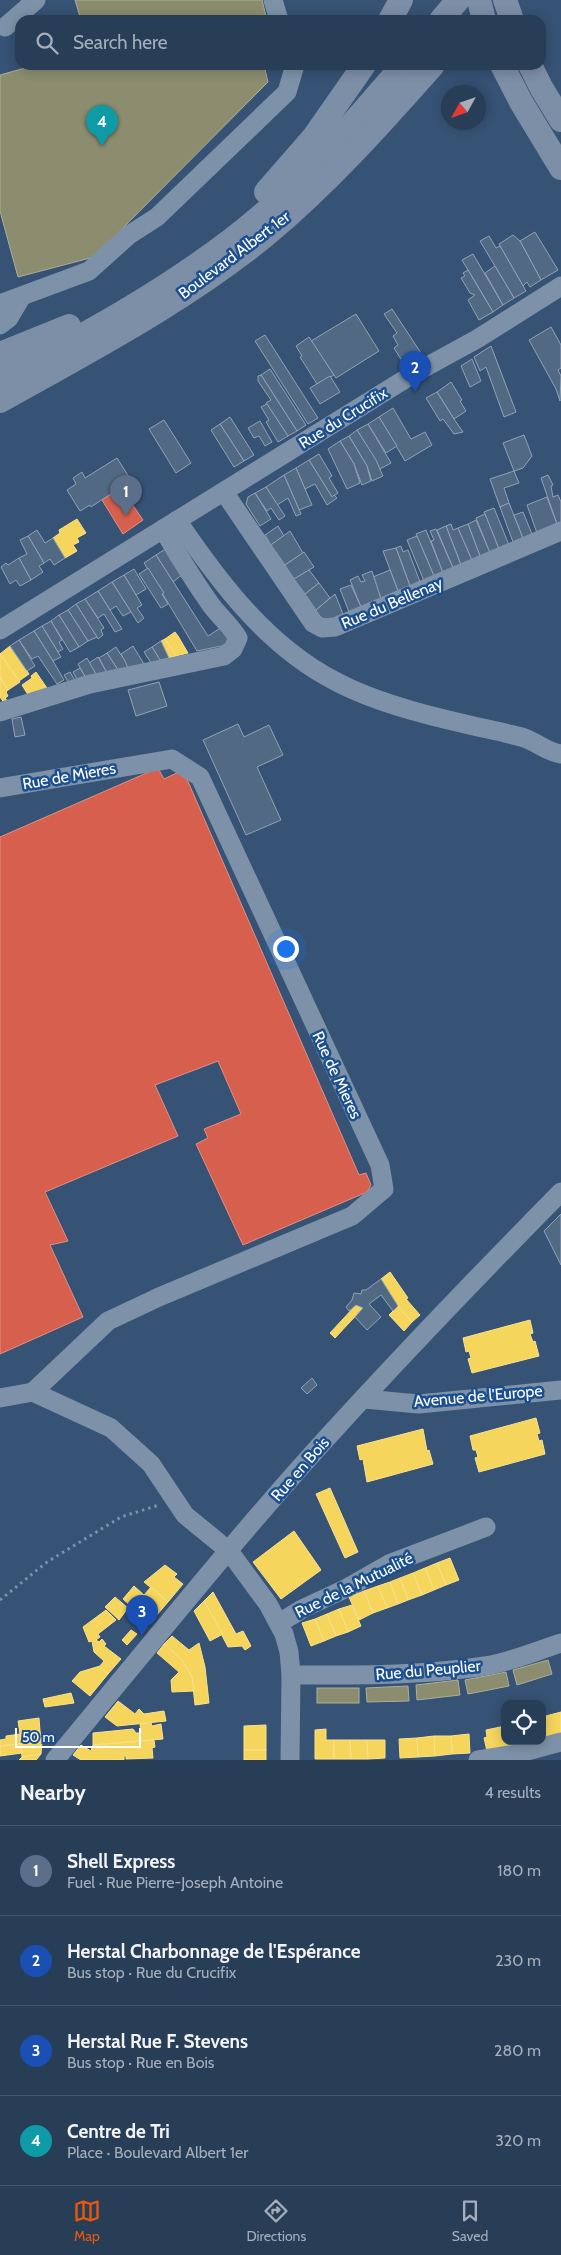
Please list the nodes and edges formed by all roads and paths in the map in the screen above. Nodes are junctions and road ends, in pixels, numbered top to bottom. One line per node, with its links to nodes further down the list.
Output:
1 (36, 0): 8 (street)
2 (273, 0): 9 (street)
3 (401, 0): 10 (main road)
4 (458, 0): 11 (main road)
5 (479, 0): 13 (main road, bridge)
6 (489, 0): 12 (main road)
7 (505, 0): 14 (main road)
8 (22, 15)
9 (278, 15)
10 (393, 15)
11 (445, 15)
12 (476, 15)
13 (483, 15)
14 (510, 15)
15 (294, 70): 25 (street)
16 (361, 70): 23 (main road)
17 (398, 70): 23 (main road, Boulevard Albert 1er)
18 (428, 70): 31 (main road, Boulevard Albert 1er)
19 (504, 70): 22 (main road)
20 (533, 70): 21 (main road)
21 (553, 104)
22 (561, 168)
23 (210, 254): 26 (main road, Boulevard Albert 1er)
24 (561, 286): 34 (street, Rue du Crucifix)
25 (22, 296): 27 (street); 28 (street)
26 (143, 298): 29 (main road); 30 (main road, Boulevard Albert 1er)
27 (0, 304)
28 (0, 325)
29 (0, 354)
30 (0, 379)
31 (26, 386): 32 (main road, Boulevard Albert 1er); 33 (main road)
32 (0, 401)
33 (0, 407)
34 (224, 492): 35 (street, Rue du Crucifix); 36 (street, Rue du Bellenay)
35 (170, 525): 37 (street, Rue du Crucifix); 38 (street); 39 (street)
36 (561, 531)
37 (0, 630)
38 (0, 712)
39 (561, 754)
40 (0, 788): 43 (street, Rue de Mieres)
41 (561, 1192): 45 (street, Rue en Bois)
42 (561, 1390): 45 (street, Avenue de l'Europe)
43 (33, 1392): 44 (street); 46 (street)
44 (0, 1398)
45 (364, 1399): 48 (street, Rue en Bois)
46 (174, 1500): 48 (street); 49 (path)
47 (486, 1527): 50 (street, Rue de la Mutualité)
48 (229, 1551): 50 (street); 54 (street, Rue en Bois)
49 (0, 1600)
50 (280, 1624): 52 (street)
51 (561, 1643): 52 (street, Rue du Peuplier)
52 (291, 1675): 55 (street)
53 (561, 1742): 56 (street)
54 (55, 1760)
55 (290, 1760)
56 (478, 1760)

